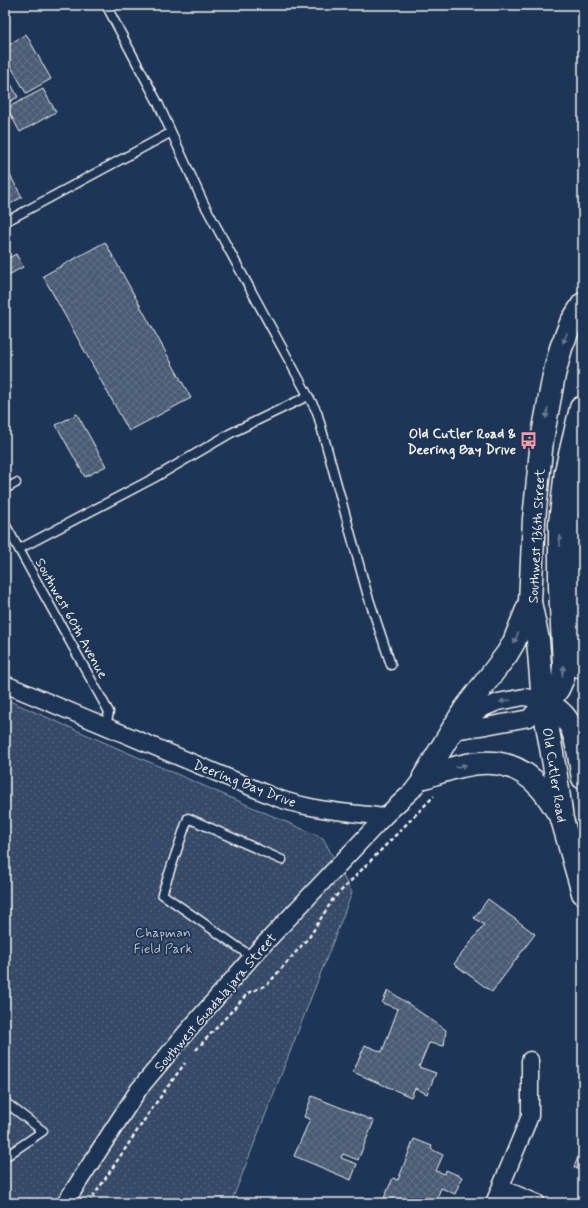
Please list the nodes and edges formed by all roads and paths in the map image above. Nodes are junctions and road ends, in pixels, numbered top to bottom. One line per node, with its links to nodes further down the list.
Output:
1 (106, 5): 2 (lane)
2 (170, 133): 3 (lane); 5 (lane)
3 (5, 222)
4 (583, 304): 11 (main road, Southwest 136th Street, one-way to 11)
5 (308, 396): 10 (lane); 12 (lane)
6 (582, 401): 13 (main road); 15 (main road, one-way to 6)
7 (16, 483): 8 (lane)
8 (5, 490)
9 (5, 524): 10 (lane, Southwest 60th Avenue)
10 (19, 549): 16 (lane, Southwest 60th Avenue)
11 (530, 602): 15 (main road, Southwest 136th Street); 18 (main road, one-way to 18)
12 (391, 665)
13 (583, 668)
14 (5, 684): 16 (street, Deering Bay Drive)
15 (543, 702): 17 (street); 17 (street, one-way to 17); 19 (main road); 22 (main road, Old Cutler Road)
16 (106, 726): 21 (street, Deering Bay Drive)
17 (459, 730): 18 (street)
18 (424, 777): 21 (street); 22 (main road, one-way to 22)
19 (583, 778)
20 (436, 794): 26 (path)
21 (384, 817): 25 (street, Southwest Guadalajara Street)
22 (562, 818): 24 (main road, Old Cutler Road)
23 (282, 860): 25 (lane)
24 (583, 893)
25 (252, 957): 32 (street, Southwest Guadalajara Street)
26 (194, 1052)
27 (189, 1058): 33 (path)
28 (530, 1060): 31 (street)
29 (5, 1102): 30 (lane)
30 (5, 1157)
31 (500, 1188): 34 (street); 35 (street)
32 (65, 1203)
33 (89, 1203)
34 (494, 1203)
35 (537, 1203)

